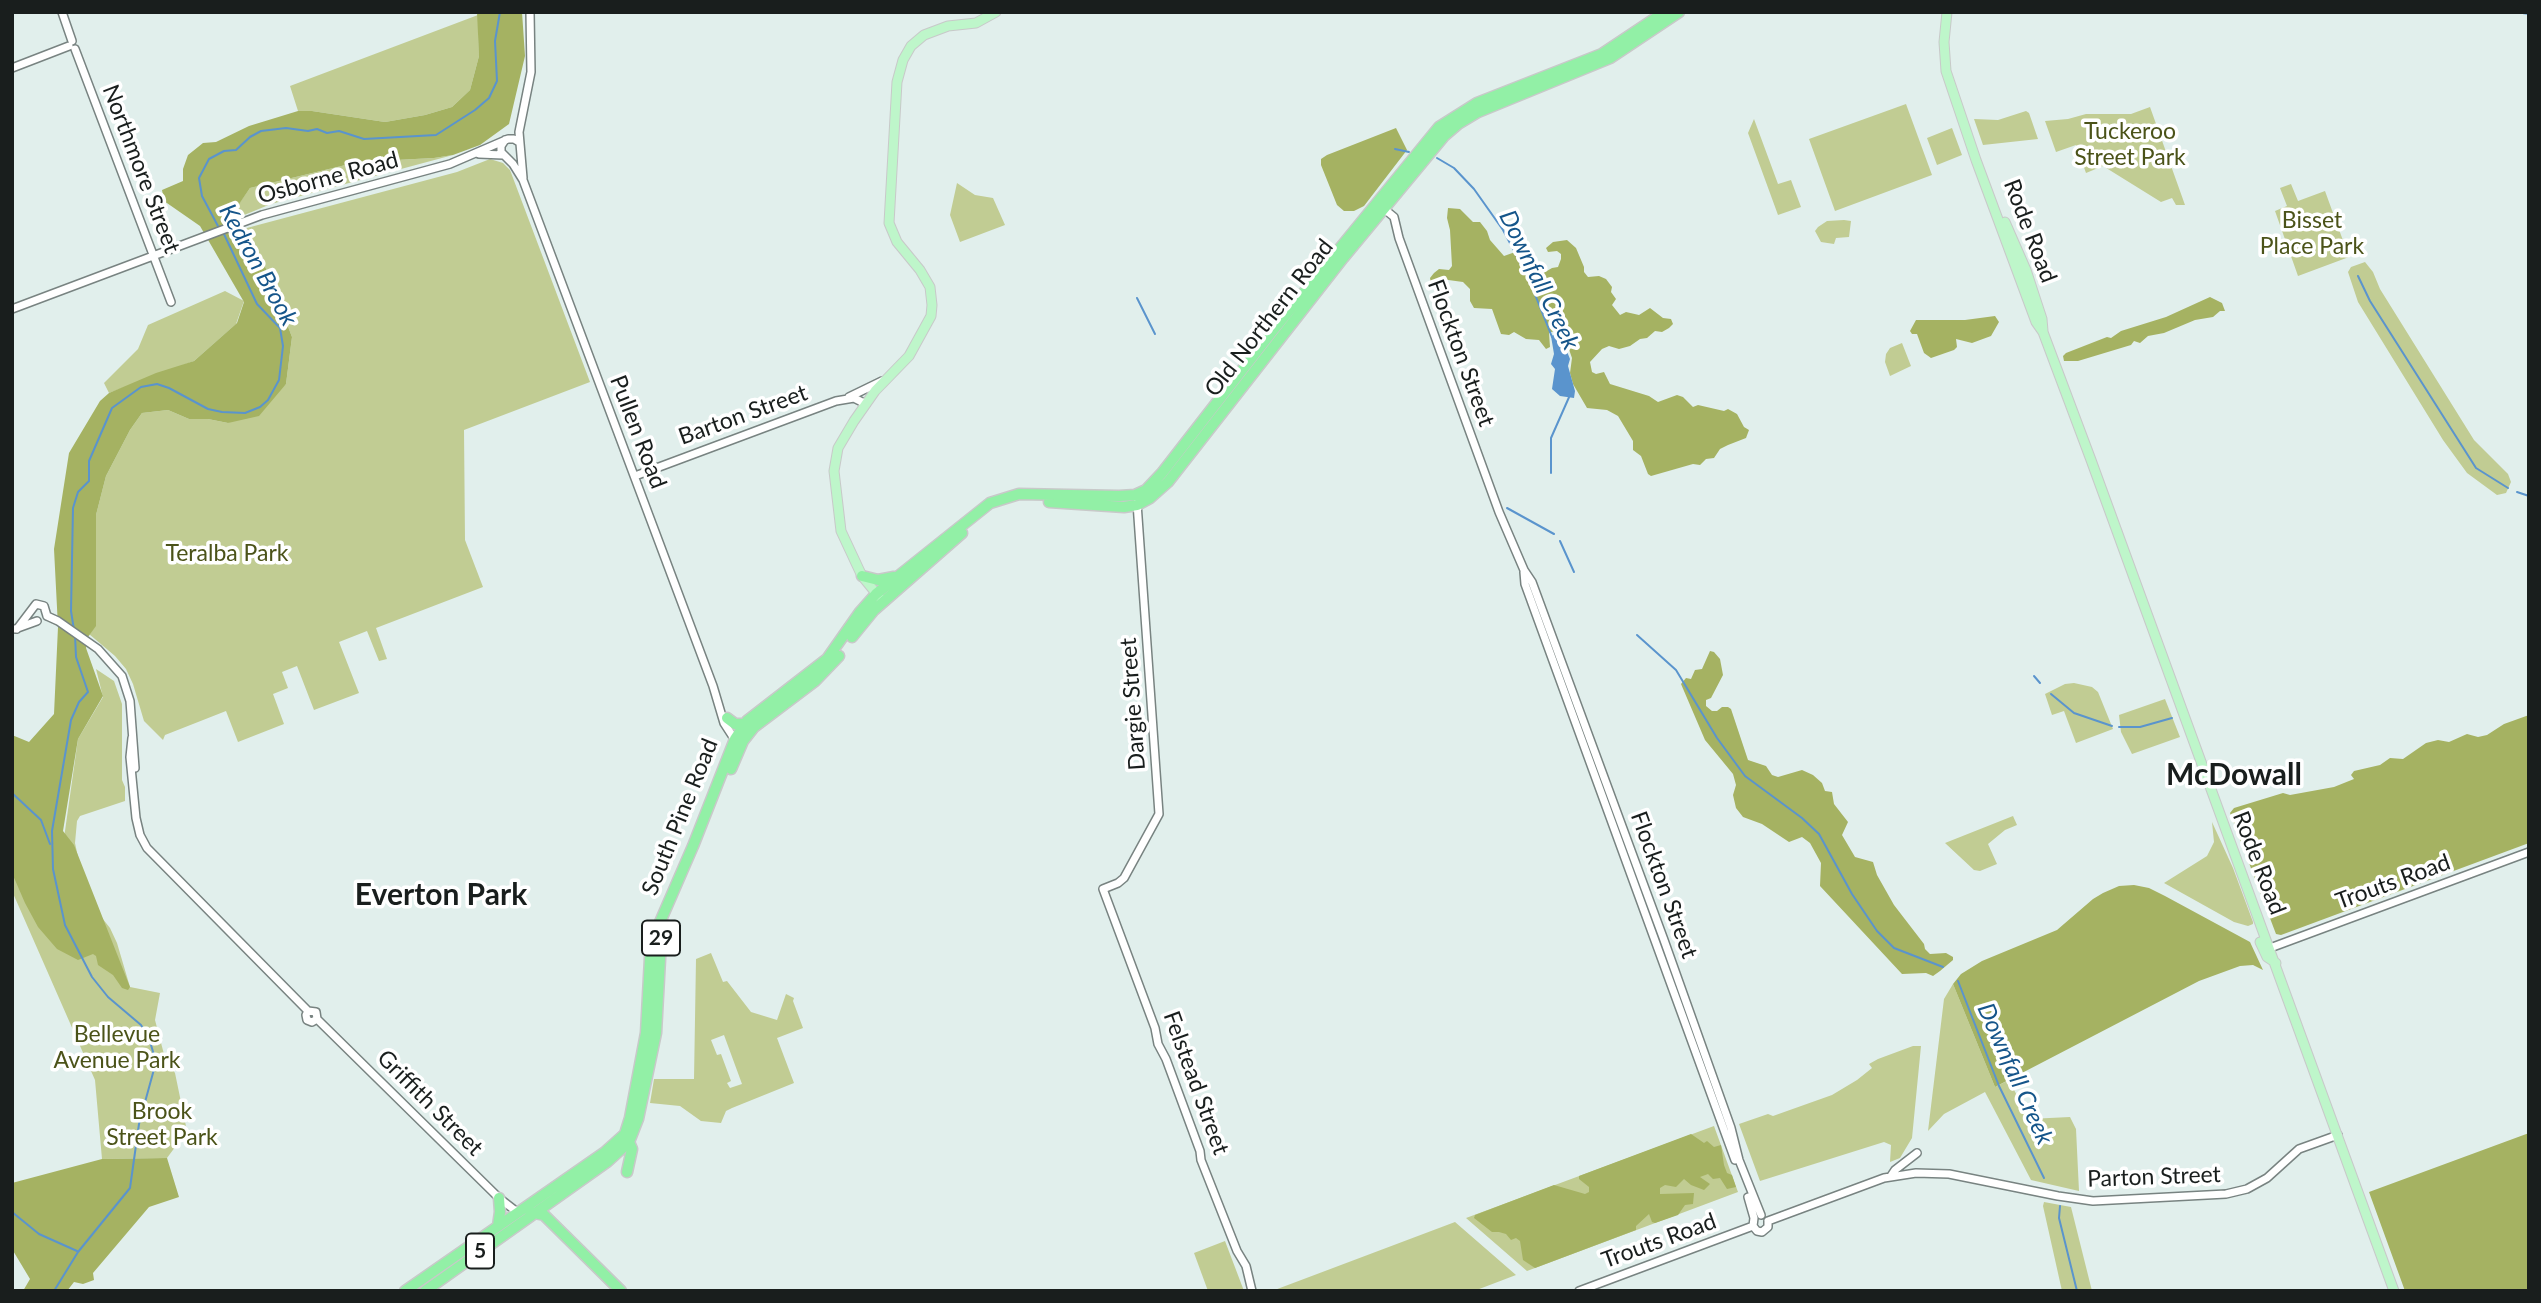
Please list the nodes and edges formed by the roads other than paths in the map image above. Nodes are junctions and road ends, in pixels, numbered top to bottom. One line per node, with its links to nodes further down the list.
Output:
1 (62, 12): 7 (street, Northmore Street)
2 (530, 12): 9 (street)
3 (996, 12): 22 (main road)
4 (1665, 12): 16 (highway, Old Northern Road)
5 (1679, 12): 16 (highway, Old Northern Road)
6 (1947, 12): 41 (main road, Rode Road)
7 (72, 45): 8 (street); 17 (street, Northmore Street)
8 (12, 68)
9 (521, 117): 10 (street); 11 (street)
10 (506, 140): 11 (street); 13 (street, Osborne Road); 14 (street)
11 (519, 142): 12 (street)
12 (520, 152): 14 (street); 15 (street, Pullen Road)
13 (477, 154): 14 (street, Osborne Road); 17 (street, Osborne Road)
14 (506, 157): 15 (street, Pullen Road)
15 (523, 180): 25 (street, Pullen Road)
16 (1377, 212): 26 (highway, Old Northern Road); 52 (street, Flockton Street)
17 (154, 256): 18 (street, Osborne Road); 19 (street, Northmore Street)
18 (33, 302): 20 (street, Osborne Road); 21 (street, Osborne Road)
19 (171, 302)
20 (12, 309)
21 (12, 315)
22 (888, 378): 23 (street, Barton Street); 24 (main road)
23 (845, 399): 24 (street); 25 (street, Barton Street)
24 (866, 404): 28 (main road)
25 (635, 476): 34 (street, Pullen Road)
26 (1136, 500): 27 (highway); 29 (highway); 39 (street, Dargie Street)
27 (901, 575): 28 (highway); 29 (highway)
28 (863, 576): 29 (main road)
29 (879, 598): 36 (highway, South Pine Road / 29); 37 (highway, South Pine Road / 29)
30 (30, 615): 31 (street); 32 (street); 33 (street)
31 (47, 616): 32 (street); 49 (street, Griffith Street)
32 (37, 621): 33 (street)
33 (15, 630)
34 (717, 697): 35 (street, Pullen Road); 37 (street, Pullen Road)
35 (727, 718): 36 (highway); 37 (street, Pullen Road)
36 (744, 724): 37 (highway, South Pine Road / 29)
37 (739, 740): 44 (highway, South Pine Road / 29); 50 (highway, South Pine Road / 29)
38 (2529, 852): 41 (street, Trouts Road)
39 (1103, 888): 59 (street, Felstead Street)
40 (2260, 942): 42 (main road)
41 (2270, 948): 42 (main road, Rode Road)
42 (2276, 963): 43 (main road, Rode Road)
43 (2338, 1135): 47 (street, Parton Street); 61 (main road, Rode Road)
44 (629, 1142): 46 (highway, South Pine Road); 51 (highway)
45 (1917, 1153): 48 (street)
46 (627, 1172)
47 (1916, 1172): 48 (street, Trouts Road)
48 (1891, 1176): 52 (street, Trouts Road)
49 (499, 1198): 50 (street, Griffith Street); 53 (highway)
50 (517, 1212): 51 (highway, 5); 53 (highway, South Pine Road / 5)
51 (535, 1212): 54 (highway); 56 (highway, 5)
52 (1759, 1220): 60 (street, Trouts Road)
53 (498, 1226): 55 (highway, South Pine Road / 5)
54 (604, 1275): 57 (highway); 58 (highway)
55 (405, 1291)
56 (425, 1291)
57 (611, 1291)
58 (621, 1291)
59 (1252, 1291)
60 (1579, 1291)
61 (2395, 1291)

